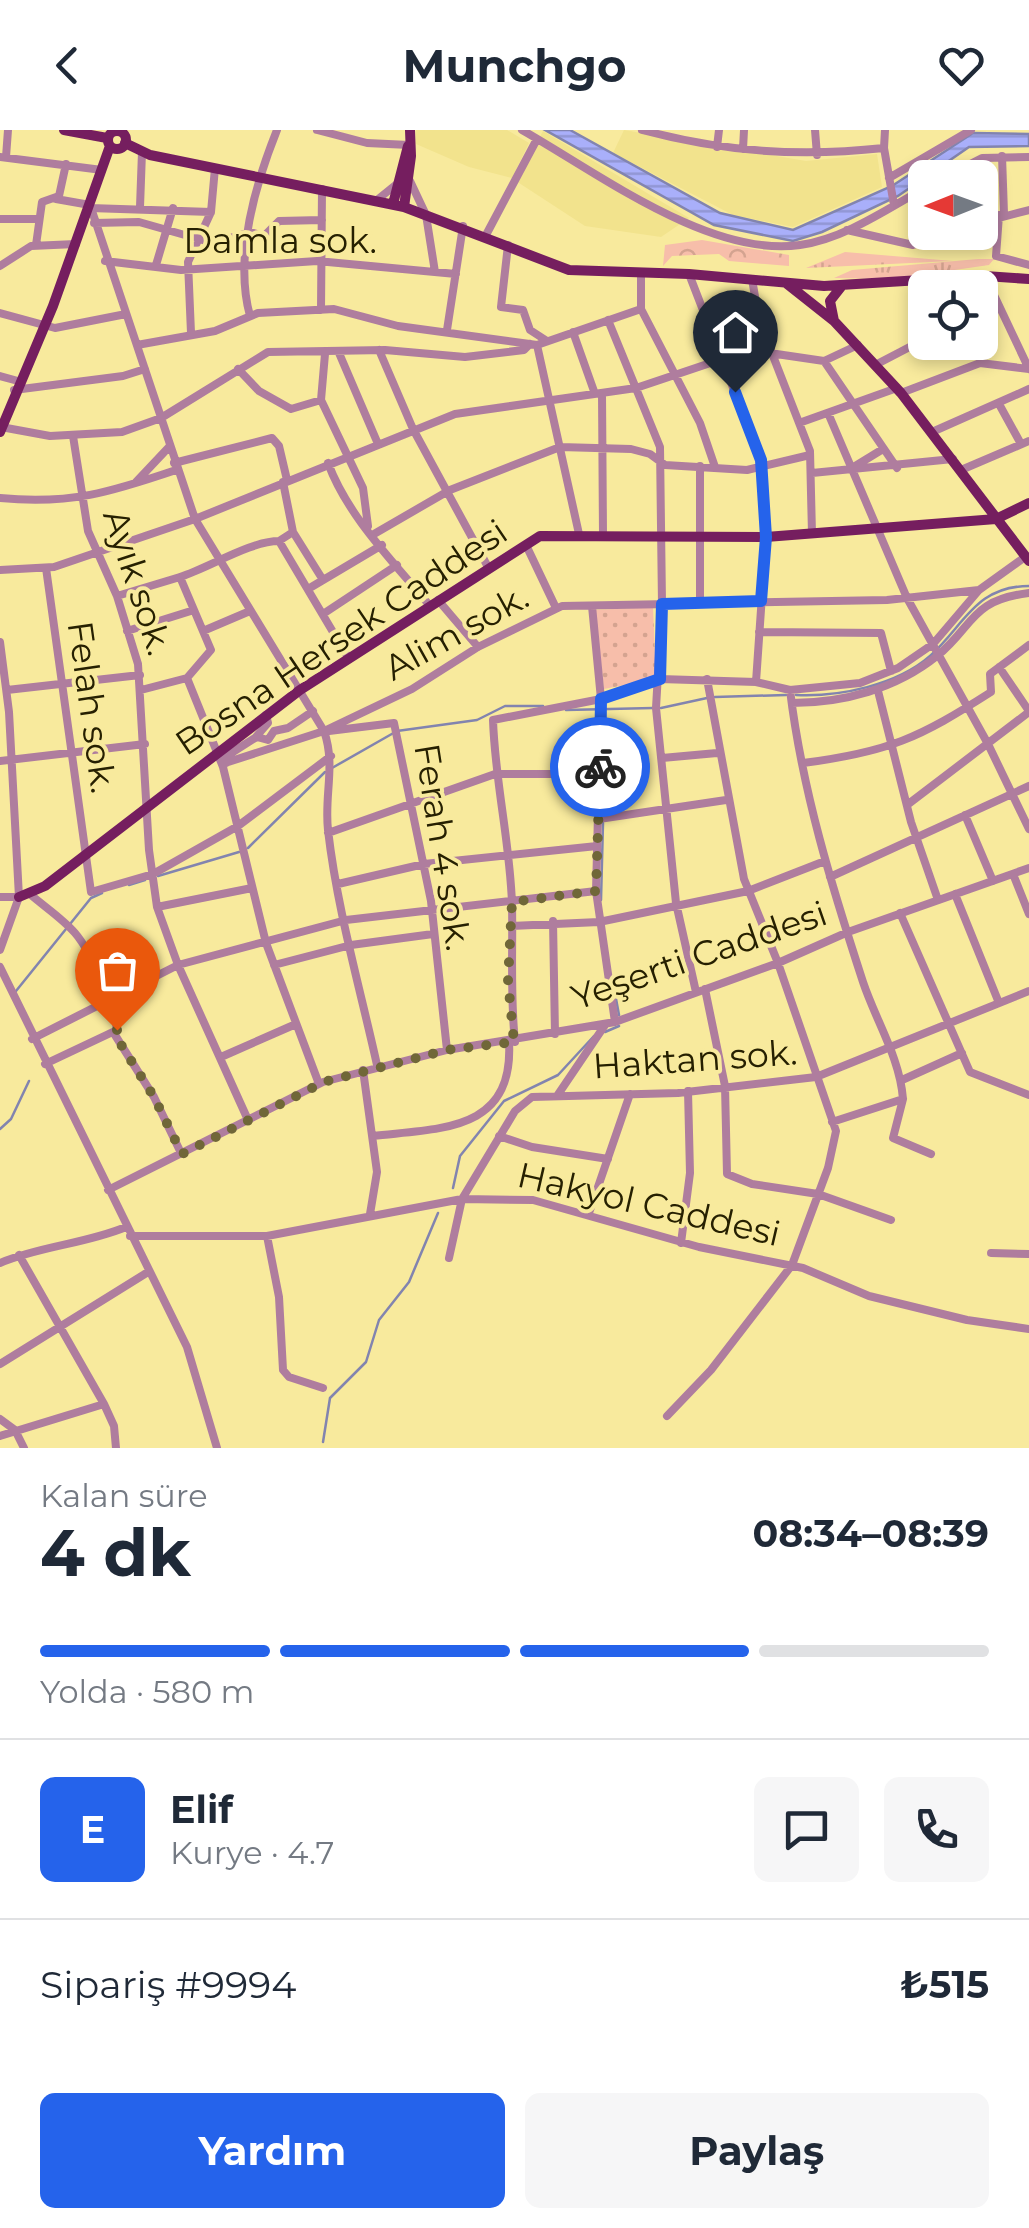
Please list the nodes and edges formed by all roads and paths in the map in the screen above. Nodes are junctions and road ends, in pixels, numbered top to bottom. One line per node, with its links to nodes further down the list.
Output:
1 (8, 130): 24 (street)
2 (64, 130): 14 (main road)
3 (119, 130): 16 (main road); 17 (main road)
4 (277, 130): 31 (street)
5 (317, 130): 18 (street)
6 (410, 130): 18 (main road)
7 (522, 130): 15 (street)
8 (642, 130): 19 (street)
9 (719, 130): 19 (street)
10 (744, 130): 21 (street)
11 (815, 130): 23 (street)
12 (885, 130): 20 (street)
13 (971, 130): 33 (street)
14 (87, 133): 16 (main road)
15 (537, 138): 55 (street); 57 (street)
16 (109, 142): 17 (main road); 30 (main road)
17 (125, 143): 22 (main road)
18 (408, 145): 32 (main road); 34 (main road)
19 (717, 146): 21 (street)
20 (884, 148): 23 (street); 33 (street)
21 (743, 149): 23 (street)
22 (142, 152): 29 (main road); 42 (street)
23 (817, 155)
24 (3, 156): 28 (street)
25 (1002, 156): 26 (street); 27 (street); 47 (street)
26 (1029, 157)
27 (977, 160)
28 (66, 164): 30 (street); 37 (street)
29 (215, 166): 31 (main road); 45 (street)
30 (102, 170): 41 (main road)
31 (260, 174): 35 (main road); 56 (street)
32 (409, 175): 40 (main road); 46 (street)
33 (890, 182): 39 (street)
34 (398, 183): 38 (street); 40 (main road)
35 (322, 189): 38 (main road); 51 (street)
36 (908, 196): 39 (street)
37 (56, 199): 41 (street); 50 (street)
38 (377, 200): 40 (main road)
39 (894, 202): 55 (street)
40 (398, 205): 46 (main road)
41 (90, 206): 42 (street); 52 (street); 60 (main road)
42 (140, 207): 43 (street)
43 (173, 208): 45 (street); 54 (street)
44 (1029, 210): 47 (street)
45 (212, 212): 58 (street)
46 (426, 214): 53 (main road); 70 (street)
47 (1002, 215): 48 (street); 68 (street)
48 (998, 216)
49 (0, 218): 50 (street)
50 (38, 219): 59 (street)
51 (322, 220): 56 (street); 64 (street)
52 (94, 222): 54 (street); 63 (street)
53 (463, 226): 57 (main road); 72 (street)
54 (168, 229): 58 (street); 65 (street)
55 (847, 230): 61 (street)
56 (250, 232): 58 (street); 67 (street)
57 (486, 236): 62 (main road)
58 (199, 237): 69 (street)
59 (36, 244): 60 (street); 66 (street)
60 (76, 244): 88 (main road)
61 (908, 244)
62 (508, 246): 71 (main road); 92 (street)
63 (106, 261): 65 (street, Damla sok.); 84 (street)
64 (320, 261): 67 (street, Damla sok.); 70 (street, Damla sok.); 82 (street)
65 (156, 265): 69 (street, Damla sok.)
66 (0, 266)
67 (246, 266): 69 (street, Damla sok.); 85 (street)
68 (1029, 266)
69 (187, 269): 91 (street)
70 (435, 272): 72 (street, Damla sok.)
71 (641, 272): 73 (main road); 81 (street)
72 (456, 274): 89 (street)
73 (689, 274): 75 (main road); 101 (street)
74 (998, 277): 76 (main road)
75 (752, 279): 77 (main road); 98 (street)
76 (1029, 279)
77 (786, 282): 79 (main road); 87 (main road)
78 (908, 282): 79 (main road)
79 (840, 287): 87 (main road)
80 (998, 308): 106 (street)
81 (641, 309): 86 (street); 107 (street)
82 (321, 310): 85 (street); 89 (street)
83 (0, 312): 88 (street)
84 (126, 314): 88 (street); 94 (street)
85 (250, 316): 91 (street)
86 (608, 320): 90 (street); 110 (street)
87 (834, 321): 95 (main road)
88 (44, 326): 109 (main road)
89 (447, 330): 93 (street)
90 (573, 332): 92 (street); 113 (street)
91 (190, 333): 94 (street)
92 (548, 341): 93 (street)
93 (533, 344): 97 (street); 114 (street)
94 (137, 345): 104 (street)
95 (859, 345): 102 (street); 103 (main road)
96 (908, 348): 103 (street)
97 (379, 350): 100 (street); 122 (street)
98 (771, 352): 101 (street); 102 (street); 120 (street)
99 (325, 354): 100 (street); 105 (street); 115 (street)
100 (339, 354): 126 (street)
101 (722, 358): 107 (street); 139 (street)
102 (824, 361): 117 (street)
103 (877, 364): 112 (main road)
104 (146, 369): 109 (street); 119 (street)
105 (238, 369): 115 (street); 119 (street)
106 (1029, 369): 112 (street)
107 (674, 374): 110 (street); 138 (street)
108 (0, 376): 109 (street)
109 (16, 386): 121 (main road)
110 (636, 388): 113 (street); 134 (street)
111 (1029, 389): 116 (street)
112 (899, 390): 117 (street); 123 (main road)
113 (598, 393): 114 (street); 129 (street)
114 (552, 398): 122 (street); 128 (street)
115 (320, 400): 131 (street)
116 (999, 404): 123 (street); 125 (street)
117 (852, 405): 118 (street); 130 (street)
118 (828, 413): 120 (street); 141 (street)
119 (161, 418): 124 (street); 127 (street)
120 (799, 423): 132 (street)
121 (1, 429): 124 (street)
122 (413, 429): 126 (street); 146 (street)
123 (932, 432): 133 (main road)
124 (74, 436): 147 (street, Ayık sok.)
125 (1025, 442): 142 (street)
126 (378, 444): 131 (street)
127 (169, 447): 136 (street); 145 (street)
128 (560, 447): 129 (street); 146 (street); 155 (street)
129 (602, 448): 134 (street); 157 (street)
130 (884, 448): 140 (street); 141 (street)
131 (350, 454): 135 (street); 153 (street)
132 (810, 455): 139 (street); 143 (street)
133 (953, 459): 140 (street); 142 (main road)
134 (658, 460): 137 (street); 158 (street)
135 (328, 463): 144 (street); 153 (street)
136 (175, 466): 144 (street); 145 (street); 150 (street)
137 (700, 466): 138 (street); 159 (street)
138 (714, 467): 139 (street)
139 (762, 468): 160 (street)
140 (897, 468): 141 (street)
141 (853, 470): 143 (street); 152 (street)
142 (961, 470): 151 (main road)
143 (812, 473): 156 (street)
144 (285, 481): 150 (street); 154 (street)
145 (132, 486): 147 (street)
146 (447, 492): 153 (street); 168 (street)
147 (83, 496): 148 (street); 164 (street, Ayık sok.)
148 (0, 498)
149 (1029, 503): 151 (main road, Bosna Hersek Caddesi)
150 (195, 519): 164 (street); 166 (street)
151 (996, 520): 152 (main road, Bosna Hersek Caddesi); 165 (main road)
152 (880, 529): 156 (main road, Bosna Hersek Caddesi); 177 (street)
153 (371, 530): 163 (street)
154 (293, 532): 161 (street); 172 (street)
155 (579, 534): 157 (main road, Bosna Hersek Caddesi); 162 (main road, Bosna Hersek Caddesi)
156 (812, 534): 160 (main road, Bosna Hersek Caddesi)
157 (603, 535): 158 (main road, Bosna Hersek Caddesi)
158 (658, 537): 159 (main road, Bosna Hersek Caddesi); 181 (street)
159 (699, 537): 160 (main road, Bosna Hersek Caddesi); 180 (street)
160 (766, 537): 178 (street)
161 (280, 541): 166 (street); 173 (street)
162 (525, 543): 168 (main road, Bosna Hersek Caddesi); 183 (street)
163 (382, 545): 167 (street); 172 (street)
164 (95, 553): 169 (street); 176 (street, Ayık sok.)
165 (1027, 559): 174 (street)
166 (221, 564): 171 (street); 185 (street)
167 (397, 565): 179 (street); 186 (street)
168 (488, 567): 179 (main road, Bosna Hersek Caddesi)
169 (46, 568): 170 (street); 202 (street, Felah sok.)
170 (0, 570)
171 (180, 578): 176 (street); 184 (street)
172 (323, 580): 173 (street)
173 (308, 589): 186 (street)
174 (979, 590): 177 (street, Alim sok.); 191 (street)
175 (1029, 593): 194 (street)
176 (117, 596): 188 (street, Ayık sok.)
177 (907, 598): 178 (street, Alim sok.); 191 (street)
178 (761, 601): 180 (street, Alim sok.); 189 (street)
179 (434, 603): 193 (street); 195 (main road, Bosna Hersek Caddesi)
180 (700, 603): 181 (street, Alim sok.)
181 (662, 604): 182 (street, Alim sok.); 200 (street)
182 (592, 606): 183 (street, Alim sok.); 209 (street)
183 (556, 608): 193 (street, Alim sok.)
184 (194, 610): 187 (street); 188 (street)
185 (250, 611): 187 (street); 206 (street)
186 (323, 614): 195 (street)
187 (203, 630): 199 (street)
188 (127, 631): 198 (street, Ayık sok.)
189 (760, 632): 197 (street); 203 (street)
190 (0, 642): 204 (street)
191 (933, 644): 194 (street); 197 (street)
192 (1029, 645): 196 (street)
193 (478, 647): 215 (street, Alim sok.)
194 (939, 655): 208 (street); 211 (street)
195 (349, 659): 206 (main road, Bosna Hersek Caddesi)
196 (1000, 667): 211 (street); 213 (street)
197 (891, 670): 207 (street)
198 (140, 675): 202 (street); 205 (street, Ayık sok.)
199 (187, 678): 205 (street); 220 (street)
200 (660, 679): 201 (street); 209 (street); 224 (street)
201 (707, 679): 203 (street); 221 (street)
202 (61, 682): 204 (street); 222 (street, Felah sok.)
203 (756, 682): 207 (street)
204 (4, 688): 226 (street)
205 (142, 690): 217 (street, Ayık sok.)
206 (300, 690): 212 (street); 214 (main road, Bosna Hersek Caddesi)
207 (790, 690): 210 (street)
208 (878, 691): 210 (street); 219 (street)
209 (601, 699): 229 (street); 230 (street)
210 (792, 703): 228 (street)
211 (968, 706): 218 (street); 219 (street)
212 (313, 711): 215 (street); 216 (street)
213 (1029, 712): 218 (street)
214 (266, 715): 216 (street); 220 (main road, Bosna Hersek Caddesi)
215 (324, 731): 223 (street); 227 (street); 234 (street, Ferah 4 sok.)
216 (257, 736): 227 (street)
217 (145, 744): 222 (street); 235 (street, Ayık sok.)
218 (988, 744): 232 (street); 236 (street)
219 (892, 748): 228 (street); 236 (street)
220 (217, 751): 227 (street); 235 (main road, Bosna Hersek Caddesi)
221 (717, 753): 224 (street); 233 (street)
222 (71, 754): 226 (street); 246 (street, Felah sok.)
223 (331, 756): 240 (street); 242 (street)
224 (662, 758): 237 (street)
225 (0, 761): 226 (street)
226 (12, 762): 259 (street)
227 (224, 763): 240 (street)
228 (803, 763): 247 (street)
229 (495, 774): 230 (street); 234 (street); 245 (street)
230 (600, 774): 239 (street)
231 (1029, 786): 232 (street)
232 (1012, 794): 238 (street); 241 (street)
233 (726, 800): 237 (street); 257 (street)
234 (413, 803): 242 (street); 248 (street, Ferah 4 sok.)
235 (148, 805): 246 (main road, Bosna Hersek Caddesi); 250 (street, Ayık sok.)
236 (907, 805): 243 (street)
237 (668, 808): 239 (street); 263 (street)
238 (965, 816): 243 (street); 253 (street)
239 (598, 819): 244 (street)
240 (238, 826): 250 (street); 255 (street)
241 (1029, 829)
242 (328, 833): 254 (street)
243 (916, 838): 252 (street); 261 (street)
244 (598, 846): 245 (street); 256 (street)
245 (506, 853): 248 (street); 262 (street)
246 (85, 854): 250 (street, Felah sok.); 259 (main road, Bosna Hersek Caddesi)
247 (825, 862): 252 (street); 257 (street)
248 (424, 864): 254 (street); 265 (street, Ferah 4 sok.)
249 (1029, 868): 251 (street, Yeşerti Caddesi)
250 (152, 874): 264 (street, Ayık sok.)
251 (1013, 874): 253 (street, Yeşerti Caddesi); 267 (street)
252 (830, 877): 272 (street)
253 (993, 881): 258 (street, Yeşerti Caddesi)
254 (338, 884): 268 (street)
255 (252, 888): 264 (street); 274 (street)
256 (596, 891): 262 (street); 270 (street)
257 (748, 891): 263 (street); 277 (street)
258 (955, 894): 261 (street, Yeşerti Caddesi); 284 (street)
259 (25, 896): 260 (street); 276 (street); 283 (street)
260 (0, 897)
261 (938, 900): 266 (street, Yeşerti Caddesi)
262 (512, 902): 265 (street); 271 (street)
263 (676, 903): 270 (street); 281 (street)
264 (157, 907): 278 (street, Ayık sok.)
265 (431, 911): 268 (street); 273 (street, Ferah 4 sok.)
266 (900, 913): 272 (street, Yeşerti Caddesi); 286 (street)
267 (1029, 914)
268 (346, 920): 274 (street); 275 (street)
269 (553, 921): 270 (street); 271 (street); 289 (street)
270 (599, 922): 285 (street)
271 (511, 926): 291 (street)
272 (848, 932): 277 (street, Yeşerti Caddesi); 292 (street)
273 (432, 934): 275 (street); 293 (street, Ferah 4 sok.)
274 (266, 943): 278 (street); 279 (street)
275 (351, 946): 279 (street); 297 (street)
276 (0, 950)
277 (778, 963): 281 (street, Yeşerti Caddesi); 299 (street)
278 (178, 965): 283 (street); 295 (street, Ayık sok.)
279 (274, 965): 287 (street)
280 (0, 967): 290 (street)
281 (701, 990): 285 (street, Yeşerti Caddesi); 302 (street)
282 (1029, 990): 284 (street, Haktan sok.)
283 (109, 997): 288 (street); 290 (street)
284 (999, 1002): 286 (street, Haktan sok.)
285 (610, 1022): 289 (street, Yeşerti Caddesi); 306 (street)
286 (948, 1023): 292 (street, Haktan sok.); 294 (street)
287 (296, 1024): 295 (street); 301 (street)
288 (117, 1030): 296 (street); 312 (street)
289 (554, 1034): 291 (street, Yeşerti Caddesi)
290 (32, 1038): 296 (street)
291 (512, 1042): 293 (street, Yeşerti Caddesi); 310 (street)
292 (889, 1047): 299 (street, Haktan sok.); 300 (street)
293 (447, 1050): 297 (street, Yeşerti Caddesi)
294 (962, 1053): 300 (street); 305 (street)
295 (220, 1058): 308 (street, Ayık sok.)
296 (44, 1064): 315 (street)
297 (377, 1066): 298 (street, Yeşerti Caddesi)
298 (363, 1070): 301 (street, Yeşerti Caddesi); 310 (street)
299 (816, 1077): 302 (street, Haktan sok.); 309 (street)
300 (902, 1080): 307 (street)
301 (319, 1084): 308 (street, Yeşerti Caddesi)
302 (725, 1086): 303 (street, Haktan sok.); 316 (street)
303 (688, 1091): 304 (street, Haktan sok.); 323 (street)
304 (630, 1094): 306 (street, Haktan sok.); 314 (street)
305 (1029, 1095)
306 (557, 1096): 311 (street, Haktan sok.)
307 (903, 1099): 309 (street); 313 (street)
308 (248, 1120): 312 (street, Yeşerti Caddesi)
309 (832, 1122): 316 (street)
310 (373, 1136): 318 (street)
311 (499, 1136): 314 (street); 317 (street, Haktan sok.)
312 (182, 1154): 315 (street, Yeşerti Caddesi)
313 (931, 1154)
314 (608, 1159): 319 (street)
315 (108, 1190): 321 (street)
316 (818, 1194): 320 (street); 329 (street)
317 (462, 1199): 318 (street, Hakyol Caddesi); 319 (street, Hakyol Caddesi); 327 (street, Haktan sok.)
318 (370, 1214): 322 (street, Hakyol Caddesi)
319 (589, 1214): 323 (street, Hakyol Caddesi)
320 (891, 1220)
321 (128, 1232): 322 (street, Hakyol Caddesi); 326 (street, Hakyol Caddesi); 330 (street)
322 (267, 1236): 334 (street)
323 (681, 1242): 329 (street, Hakyol Caddesi)
324 (990, 1253): 325 (street)
325 (1029, 1254)
326 (19, 1255): 328 (street, Hakyol Caddesi); 332 (street)
327 (449, 1258)
328 (0, 1263)
329 (792, 1265): 331 (street, Hakyol Caddesi); 336 (street)
330 (148, 1272): 332 (street); 342 (street)
331 (1029, 1329)
332 (60, 1330): 333 (street); 335 (street)
333 (0, 1364)
334 (323, 1388)
335 (104, 1404): 338 (street); 341 (street)
336 (667, 1416)
337 (0, 1419): 338 (street)
338 (16, 1430): 339 (street); 340 (street)
339 (0, 1436)
340 (24, 1448)
341 (116, 1448)
342 (217, 1448)

